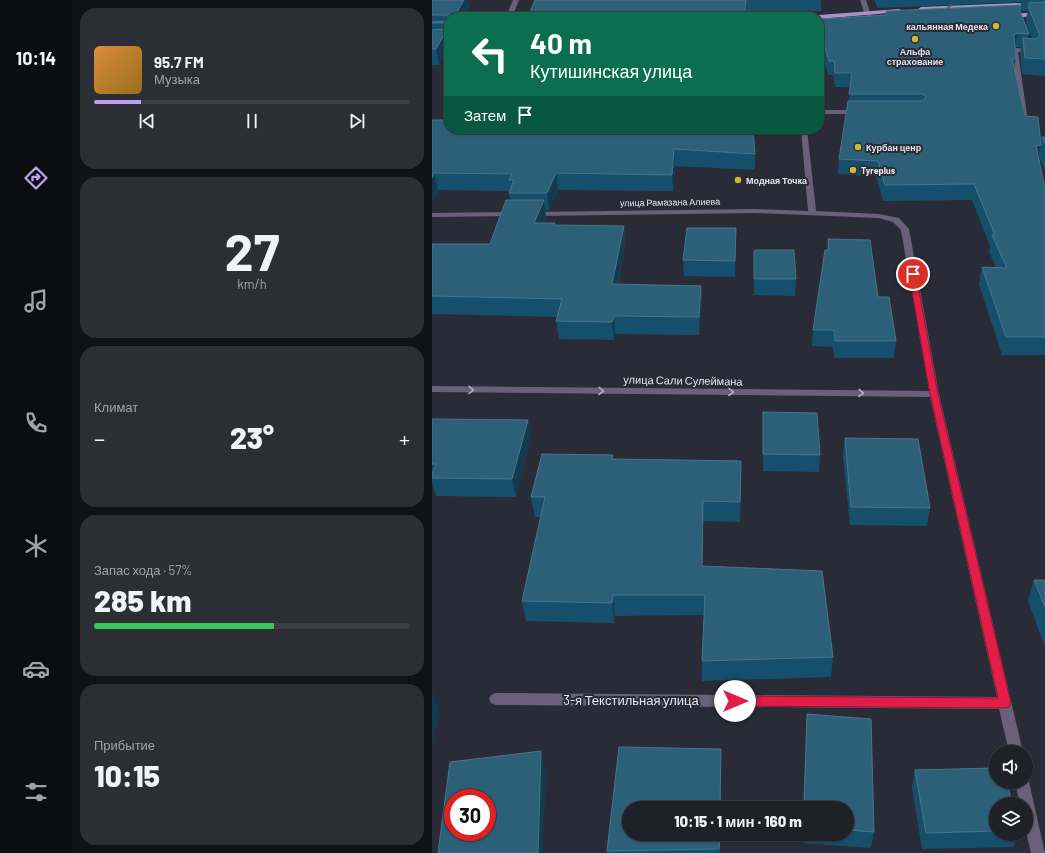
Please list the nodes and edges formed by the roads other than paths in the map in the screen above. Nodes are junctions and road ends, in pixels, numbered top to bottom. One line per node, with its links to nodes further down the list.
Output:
1 (516, 0): 7 (street)
2 (863, 0): 8 (street)
3 (1045, 4): 4 (main road)
4 (1011, 5): 6 (main road, one-way to 6); 10 (street)
5 (907, 10): 8 (main road)
6 (915, 10)
7 (511, 12)
8 (867, 12): 11 (main road); 15 (street)
9 (1045, 14): 10 (main road)
10 (1022, 15): 12 (main road); 16 (street)
11 (824, 16)
12 (999, 16)
13 (882, 21): 15 (main road)
14 (866, 22): 15 (main road)
15 (874, 22)
16 (1022, 24)
17 (1030, 44): 20 (street)
18 (824, 112): 19 (street)
19 (866, 112)
20 (1024, 121)
21 (804, 134): 22 (street)
22 (812, 213): 23 (street, улица Рамазана Алиева); 25 (street, улица Рамазана Алиева)
23 (432, 215)
24 (432, 389): 25 (street, улица Сали Сулеймана, one-way to 25)
25 (934, 394): 27 (street)
26 (496, 699): 27 (street, 3-я Текстильная улица)
27 (1005, 703): 28 (street)
28 (1014, 745)
29 (1024, 789): 30 (street)
30 (1038, 853)

